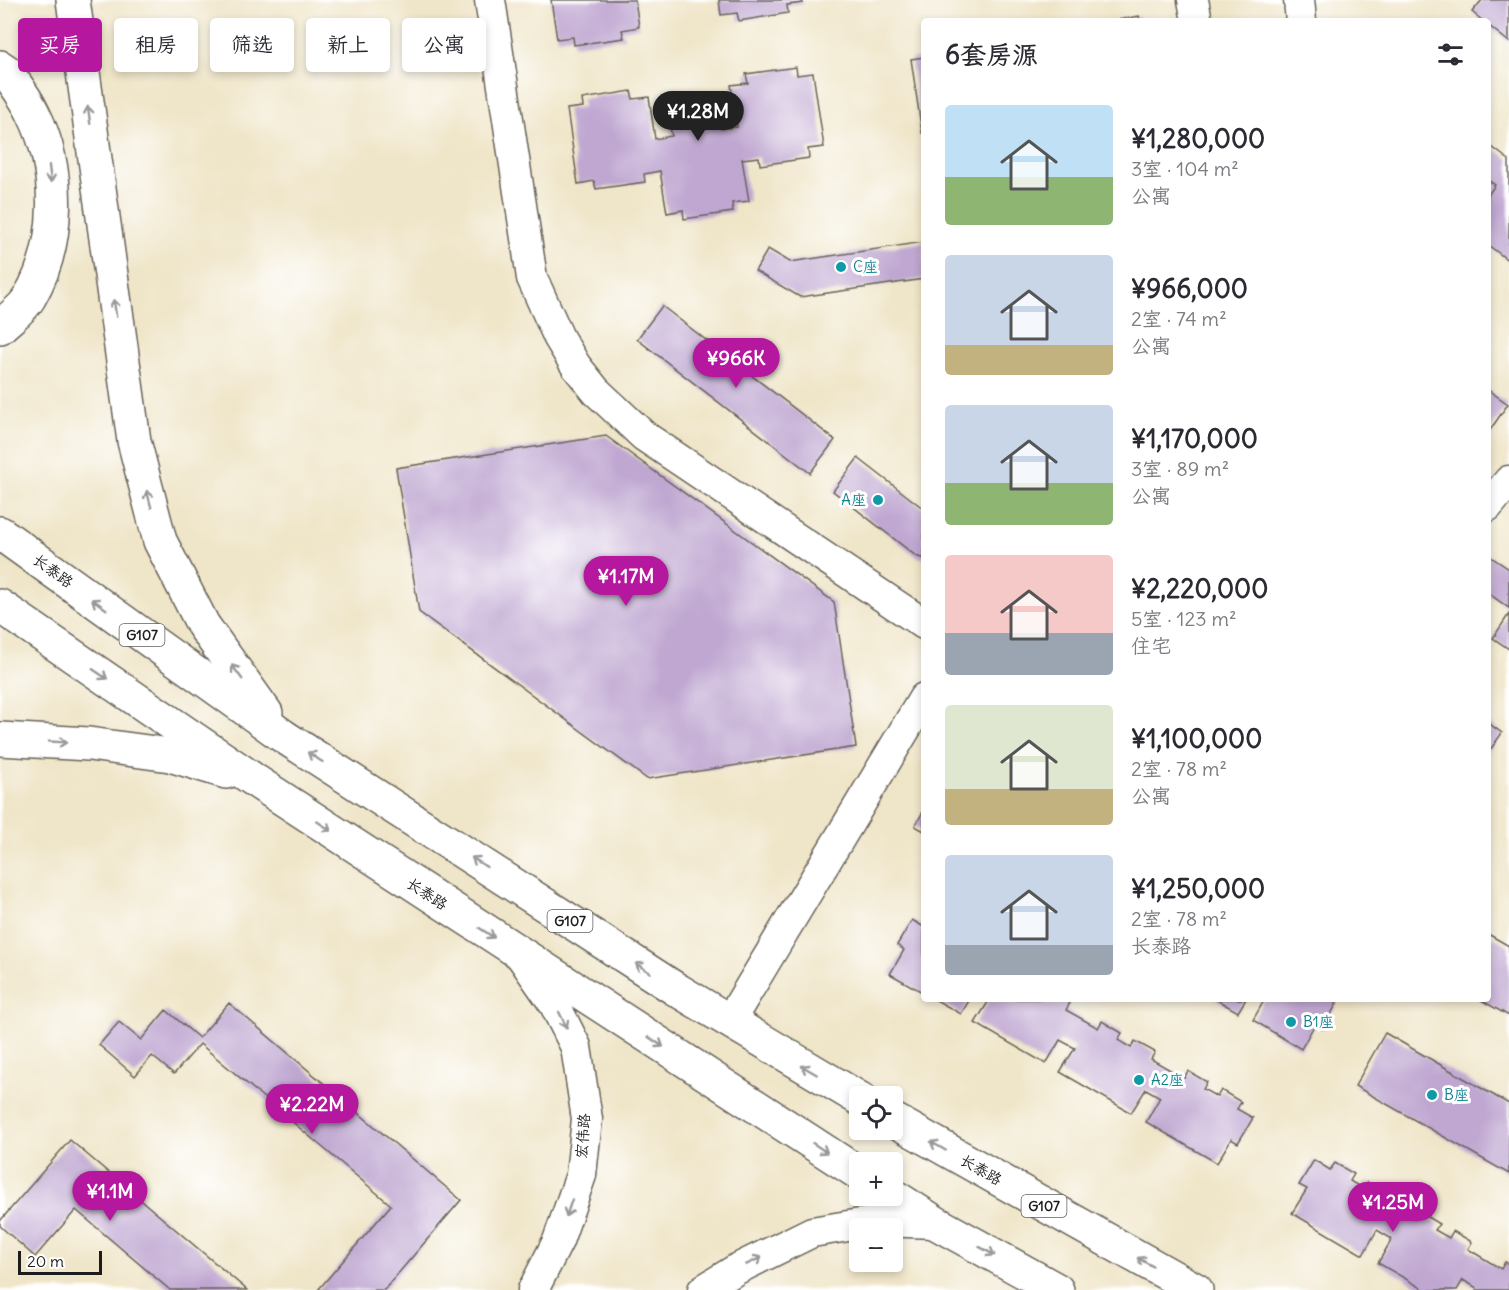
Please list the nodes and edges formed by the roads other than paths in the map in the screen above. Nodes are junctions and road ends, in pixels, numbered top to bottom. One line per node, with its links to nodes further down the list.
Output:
1 (73, 0): 17 (highway, one-way to 1)
2 (490, 0): 15 (street)
3 (1193, 0): 5 (street)
4 (1299, 0): 6 (street)
5 (1196, 18)
6 (1301, 18)
7 (0, 67): 8 (highway, one-way to 8)
8 (0, 327)
9 (1509, 481): 10 (street)
10 (1491, 502)
11 (1491, 507): 12 (street)
12 (1509, 520)
13 (0, 534): 17 (highway, 长泰路 / G107, one-way to 13)
14 (0, 606): 19 (highway, 长泰路, one-way to 19)
15 (921, 622)
16 (921, 703): 21 (street)
17 (283, 736): 21 (highway, 长泰路 / G107, one-way to 17)
18 (0, 739): 19 (highway, one-way to 19)
19 (257, 782): 20 (highway, 长泰路, one-way to 20)
20 (519, 954): 24 (highway, 长泰路, one-way to 24); 27 (street, 宏伟路, one-way to 27)
21 (729, 1022): 22 (highway, 长泰路 / G107, one-way to 21)
22 (849, 1093)
23 (903, 1125): 30 (highway, 长泰路 / G107, one-way to 23)
24 (849, 1167)
25 (903, 1202): 26 (highway)
26 (936, 1223): 28 (street, one-way to 26); 29 (highway, one-way to 29)
27 (533, 1290)
28 (703, 1290)
29 (1057, 1290)
30 (1196, 1290)

